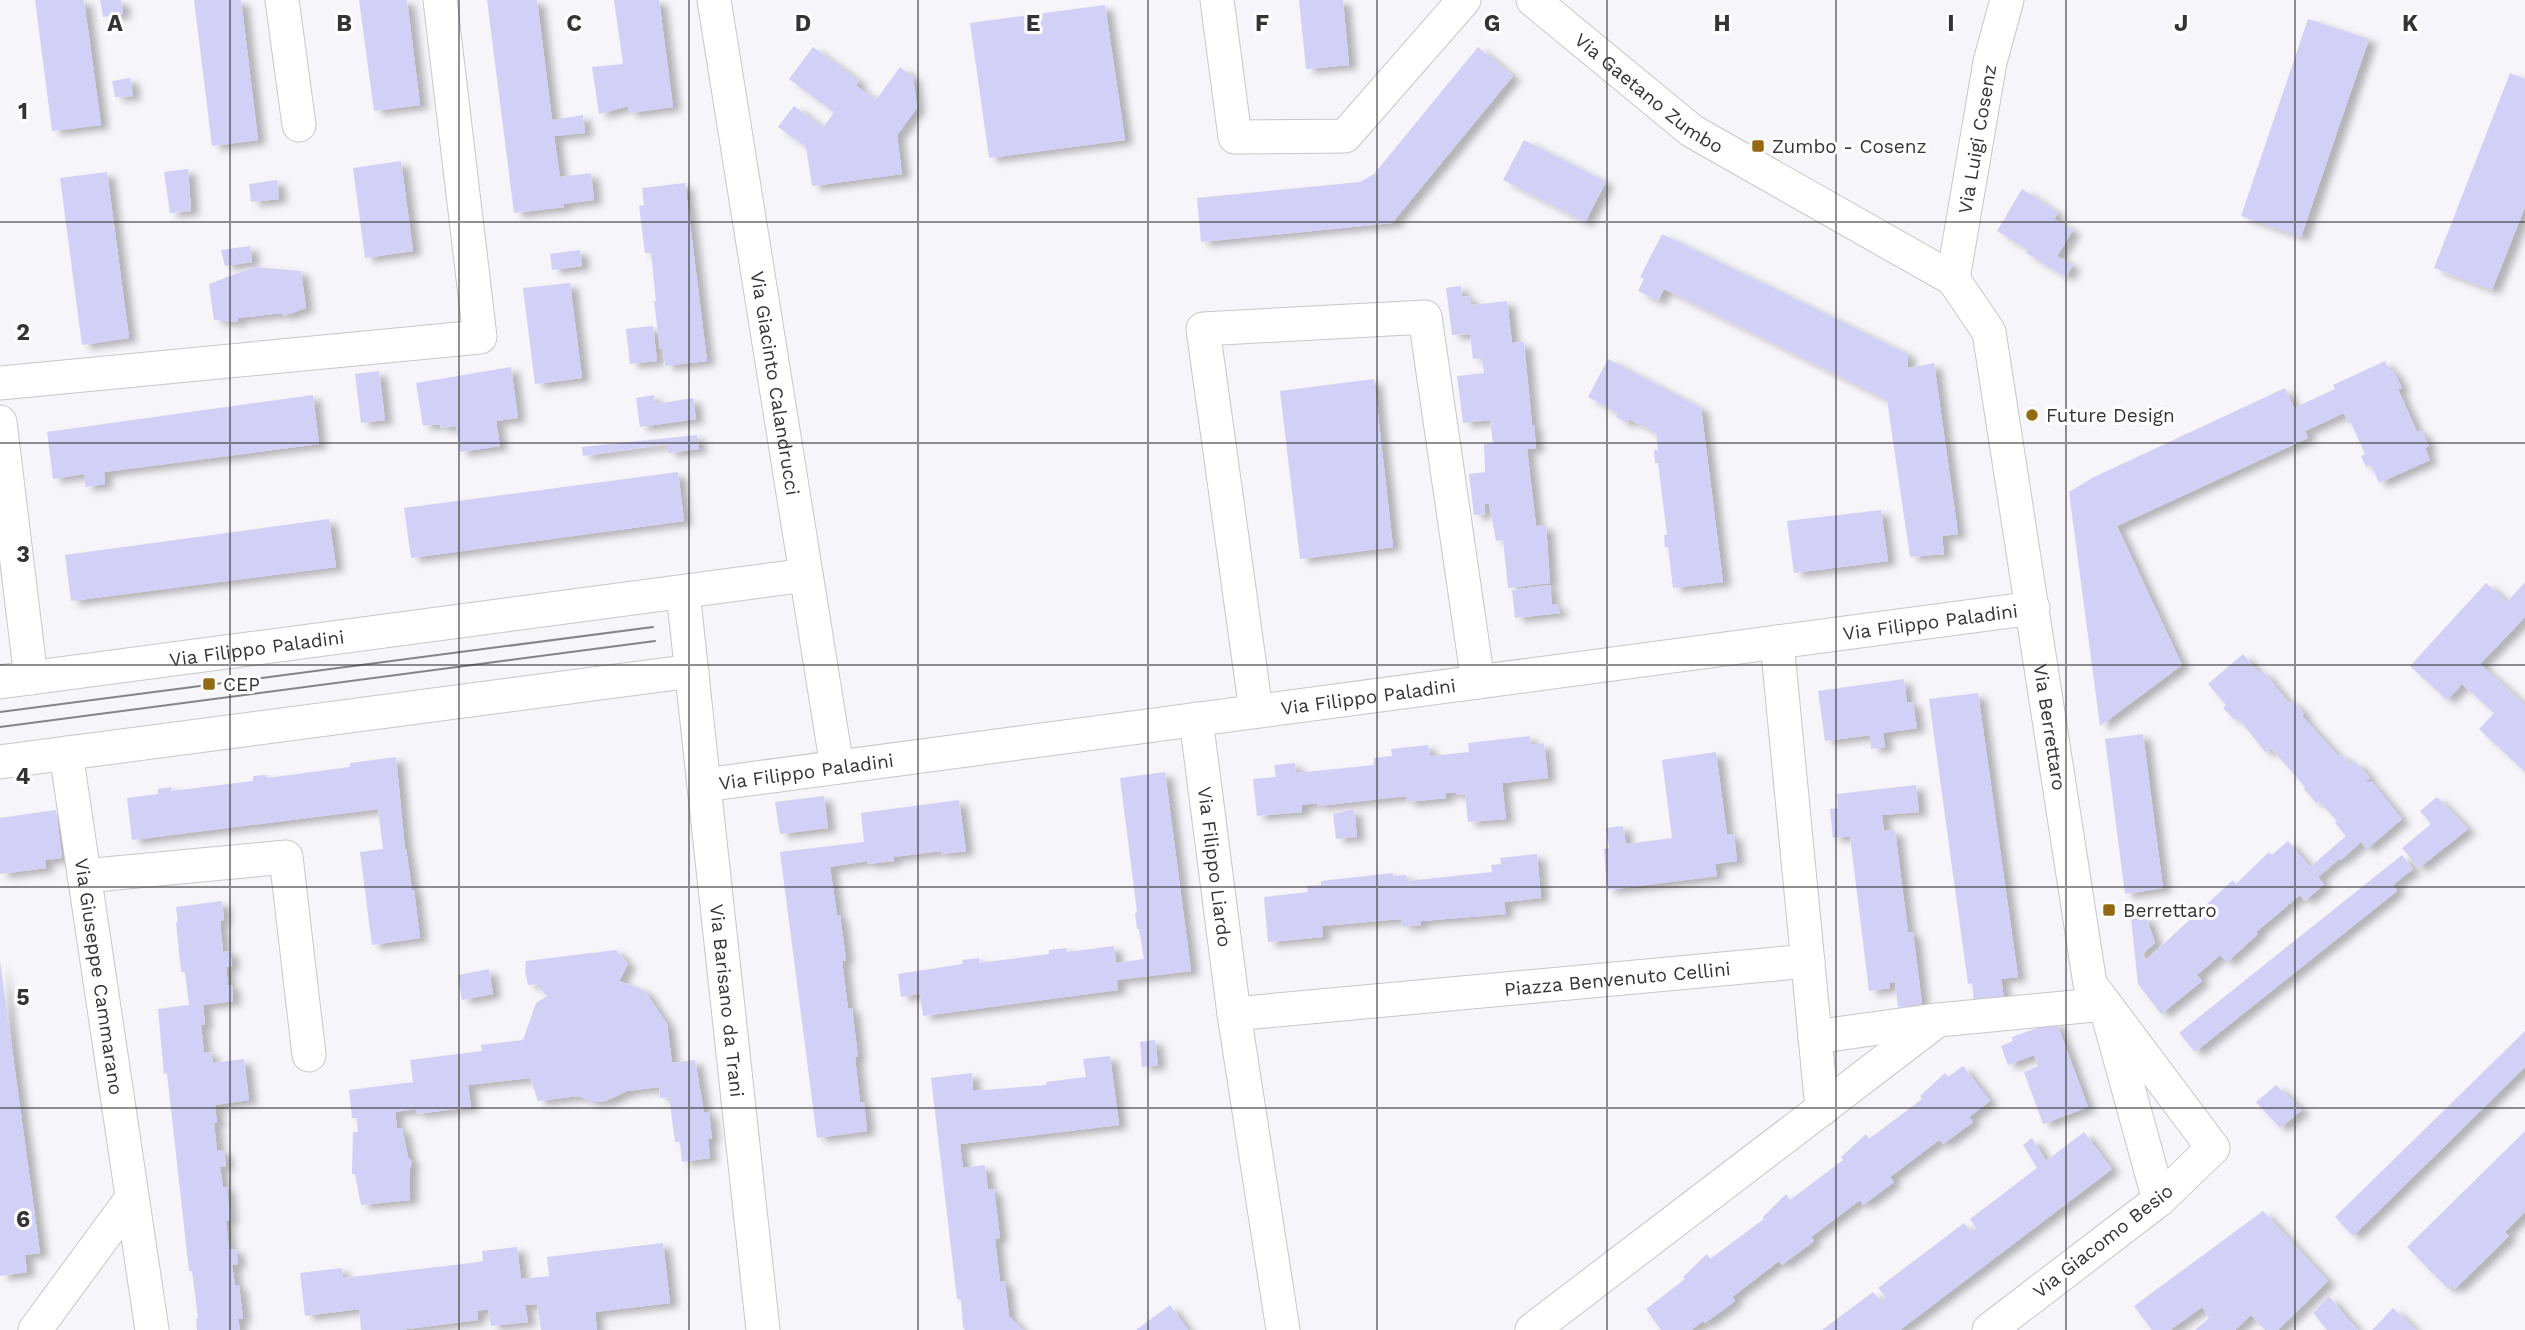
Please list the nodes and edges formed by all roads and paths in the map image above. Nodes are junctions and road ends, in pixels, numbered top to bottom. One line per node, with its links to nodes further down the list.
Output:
1 (282, 0): 8 (street)
2 (440, 0): 10 (street)
3 (714, 0): 12 (street, Via Giacinto Calandrucci)
4 (1217, 0): 5 (street)
5 (1464, 0)
6 (1533, 0): 9 (street, Via Gaetano Zumbo)
7 (2007, 0): 9 (street, Via Luigi Cosenz)
8 (299, 125)
9 (1953, 279): 14 (street, Via Berrettaro)
10 (0, 383)
11 (0, 422): 17 (street)
12 (806, 575): 13 (street, Via Filippo Paladini); 23 (street, Via Giacinto Calandrucci)
13 (683, 592): 16 (street, Via Barisano da Trani); 17 (street, Via Filippo Paladini)
14 (2033, 608): 15 (street, Via Filippo Paladini); 27 (street, Via Berrettaro)
15 (1777, 642): 18 (street, Via Filippo Paladini); 26 (street)
16 (692, 671): 21 (street); 24 (street, Via Barisano da Trani)
17 (15, 680)
18 (1478, 682): 19 (street, Via Filippo Paladini); 19 (street)
19 (1256, 711): 20 (street, Via Filippo Paladini)
20 (1196, 719): 23 (street, Via Filippo Paladini); 28 (street, Via Filippo Liardo)
21 (66, 754): 22 (street); 25 (street, Via Giuseppe Cammarano)
22 (0, 762)
23 (837, 767): 24 (street, Via Filippo Paladini)
24 (704, 785): 38 (street, Via Barisano da Trani)
25 (84, 876): 31 (street); 34 (street, Via Giuseppe Cammarano)
26 (1808, 961): 28 (street, Piazza Benvenuto Cellini); 30 (street)
27 (2105, 1004): 29 (street); 33 (street, Via Berrettaro); 35 (street)
28 (1234, 1014): 39 (street)
29 (1938, 1020): 30 (street); 32 (street)
30 (1815, 1038): 32 (street)
31 (309, 1055)
32 (1822, 1109): 40 (street)
33 (2213, 1148): 35 (street, Via Giacomo Besio)
34 (132, 1198): 36 (street); 37 (street, Via Giuseppe Cammarano)
35 (2159, 1200): 41 (street, Via Giacomo Besio)
36 (34, 1330)
37 (152, 1330)
38 (763, 1330)
39 (1283, 1330)
40 (1532, 1330)
41 (1989, 1330)

